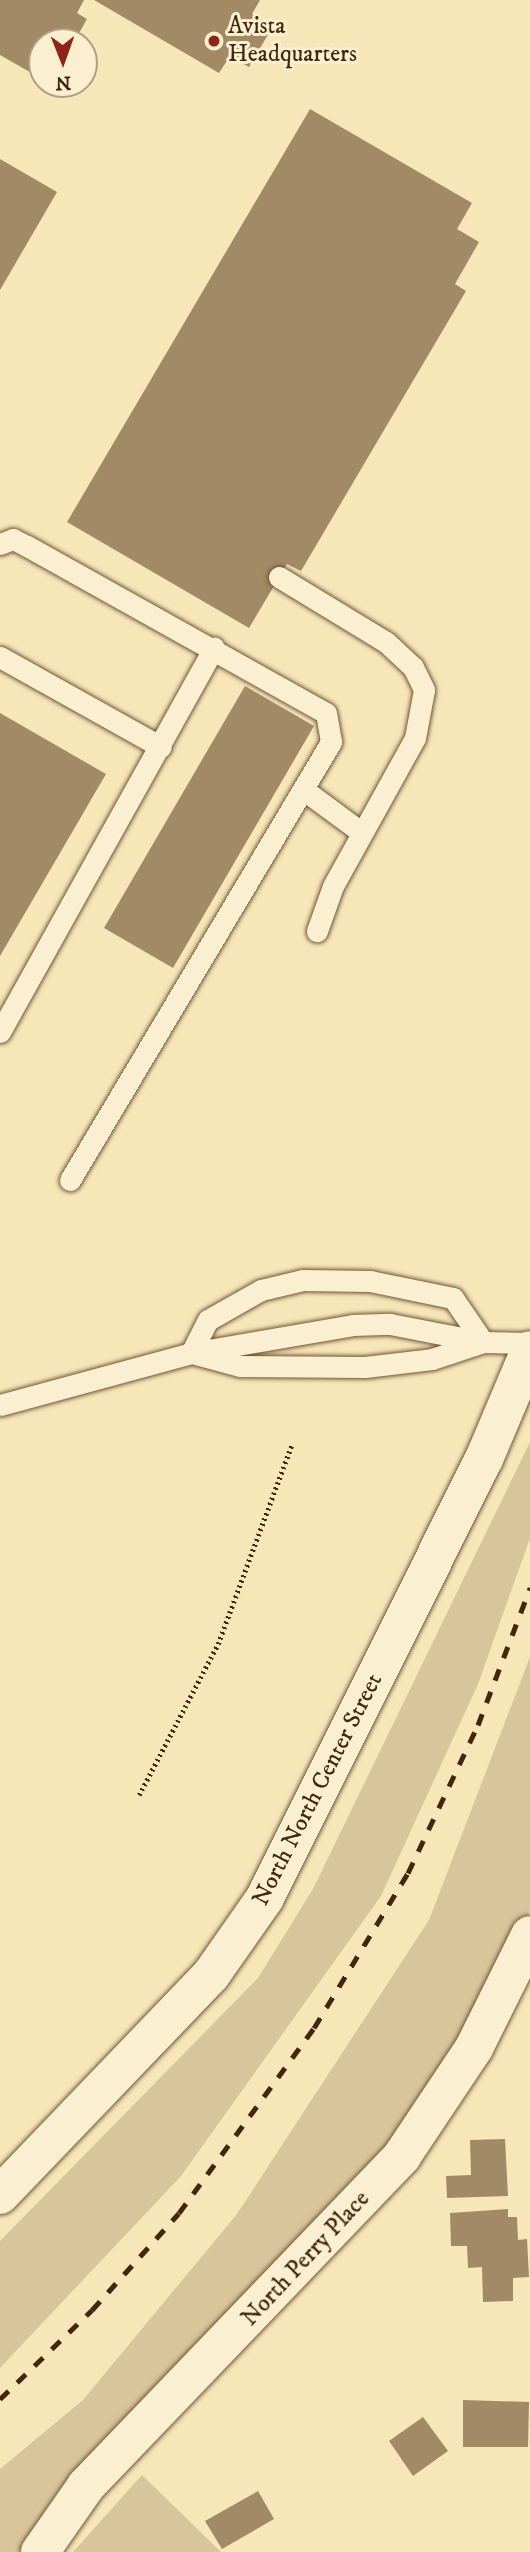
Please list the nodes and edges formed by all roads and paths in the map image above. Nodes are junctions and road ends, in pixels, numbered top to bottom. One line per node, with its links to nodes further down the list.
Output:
1 (0, 544): 3 (lane)
2 (279, 577): 7 (lane)
3 (214, 647): 5 (lane); 6 (lane)
4 (0, 657): 5 (lane)
5 (161, 747): 9 (lane)
6 (303, 790): 7 (lane); 10 (lane)
7 (360, 832): 8 (lane)
8 (317, 931)
9 (0, 1032)
10 (70, 1180)
11 (483, 1342): 12 (lane); 14 (lane); 14 (lane); 14 (lane)
12 (530, 1343)
13 (530, 1350): 19 (street, North North Center Street)
14 (191, 1353): 15 (lane)
15 (0, 1405)
16 (292, 1444): 17 (path)
17 (139, 1794)
18 (530, 1934): 20 (street, North Perry Place)
19 (0, 2195)
20 (40, 2552)

